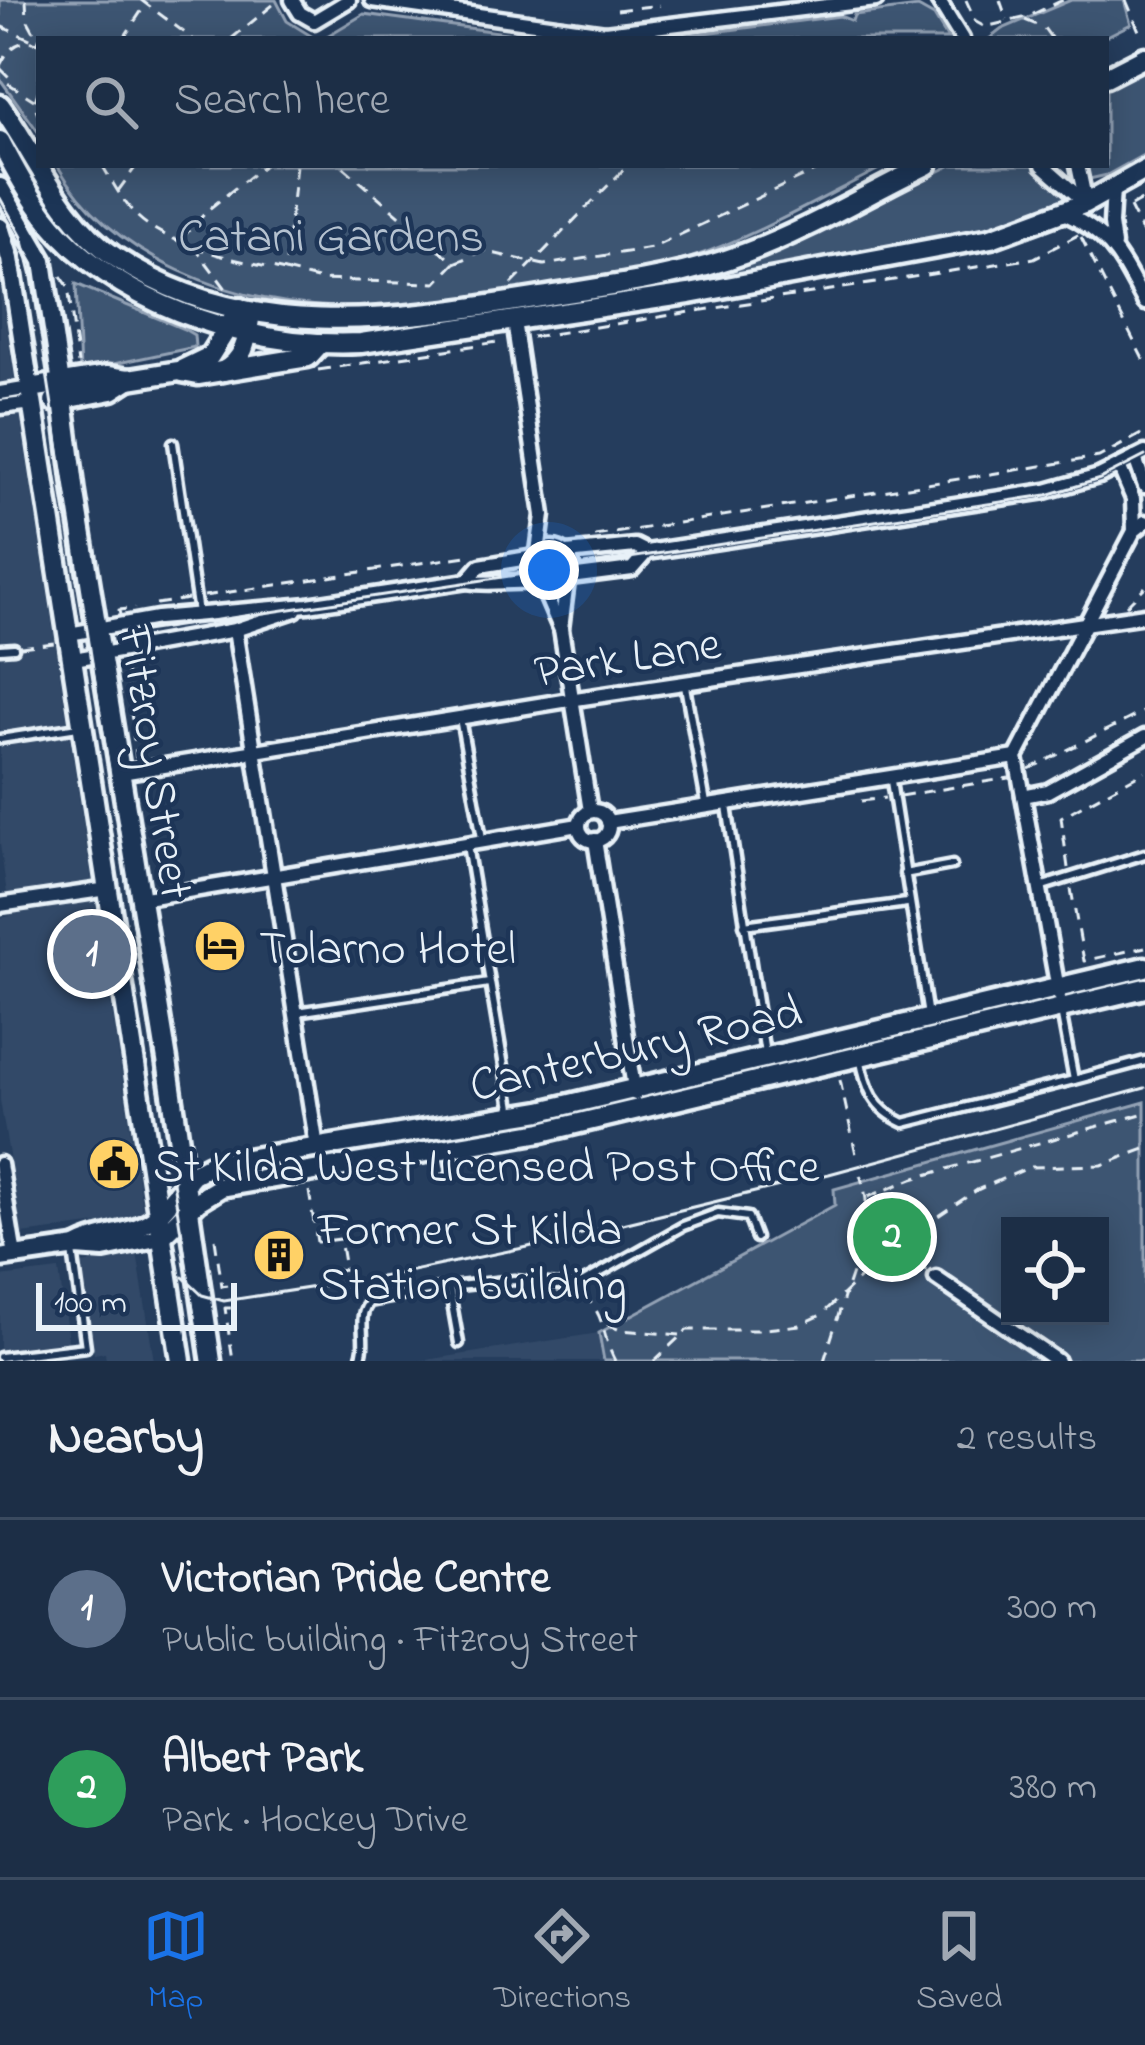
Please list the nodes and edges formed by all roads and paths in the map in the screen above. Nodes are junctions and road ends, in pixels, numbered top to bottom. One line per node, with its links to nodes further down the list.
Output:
1 (26, 0): 28 (path)
2 (279, 0): 25 (path)
3 (292, 0): 4 (street)
4 (349, 0)
5 (372, 0): 6 (street)
6 (876, 0)
7 (938, 0): 26 (street)
8 (966, 0): 20 (path)
9 (1000, 0): 20 (path)
10 (1063, 0): 19 (path)
11 (1126, 0): 22 (path)
12 (143, 3): 23 (path); 24 (path)
13 (660, 4): 14 (path)
14 (635, 8): 15 (path); 17 (path)
15 (617, 10)
16 (658, 14): 17 (path)
17 (635, 16): 18 (path)
18 (610, 19)
19 (1021, 19): 20 (path); 27 (path)
20 (1007, 22)
21 (0, 26): 29 (path)
22 (1139, 31)
23 (125, 36)
24 (189, 36)
25 (235, 36)
26 (960, 36)
27 (1050, 36)
28 (36, 37)
29 (36, 41)
30 (36, 42): 32 (path)
31 (1145, 57): 33 (main road)
32 (0, 68): 34 (path)
33 (1109, 75)
34 (17, 90): 36 (path); 37 (path)
35 (36, 96): 36 (path)
36 (34, 100): 38 (path)
37 (6, 102): 39 (main road)
38 (36, 106)
39 (14, 138): 71 (main road); 72 (main road)
40 (104, 168): 53 (path)
41 (135, 168): 53 (path)
42 (260, 168): 61 (path)
43 (296, 168): 66 (path)
44 (344, 168): 64 (path)
45 (625, 168): 65 (path)
46 (821, 168): 65 (path)
47 (921, 168): 71 (main road)
48 (1046, 168): 55 (street)
49 (1079, 168): 55 (street)
50 (1145, 170): 52 (main road)
51 (0, 187): 80 (street, Fitzroy Street)
52 (1113, 188): 55 (main road); 63 (street)
53 (118, 191): 61 (path)
54 (1145, 198): 56 (path)
55 (1086, 203): 57 (main road)
56 (1130, 207): 58 (path); 60 (path)
57 (1064, 212): 63 (street); 73 (main road)
58 (1119, 214)
59 (0, 227): 82 (street, Fitzroy Street)
60 (1145, 238)
61 (181, 239): 62 (path)
62 (194, 245): 66 (path); 68 (path)
63 (1114, 247): 70 (street)
64 (455, 263): 65 (path); 66 (path)
65 (533, 263): 69 (path)
66 (285, 271)
67 (61, 272): 75 (path)
68 (211, 285)
69 (507, 290)
70 (1145, 303)
71 (246, 317): 72 (main road); 74 (main road); 78 (main road)
72 (227, 326): 77 (main road)
73 (516, 330): 74 (main road); 76 (path); 79 (path); 88 (street)
74 (320, 344): 78 (main road)
75 (80, 363)
76 (1145, 363)
77 (179, 371): 78 (main road); 80 (main road)
78 (224, 371)
79 (307, 372)
80 (61, 392): 82 (main road); 102 (main road, Fitzroy Street)
81 (0, 393): 82 (street)
82 (32, 396): 83 (street); 105 (main road, Fitzroy Street)
83 (0, 407)
84 (172, 443): 98 (lane)
85 (1140, 456): 86 (street); 87 (street)
86 (1119, 466): 89 (street); 91 (street)
87 (1145, 486)
88 (543, 515): 90 (street); 92 (street)
89 (1139, 527): 101 (street)
90 (565, 552): 91 (street); 92 (street); 93 (street)
91 (646, 552): 93 (street)
92 (536, 555): 94 (street); 95 (street)
93 (569, 579): 95 (street); 103 (street)
94 (467, 581): 95 (street); 97 (street)
95 (540, 584): 103 (street)
96 (1145, 587): 100 (path)
97 (308, 605): 98 (street); 104 (street)
98 (198, 613): 102 (street)
99 (1145, 615): 100 (street, Park Lane)
100 (1118, 617): 101 (street, Park Lane)
101 (1088, 621): 109 (street, Park Lane); 116 (street)
102 (97, 629): 105 (street); 108 (main road, Fitzroy Street)
103 (561, 629): 110 (street)
104 (235, 630): 108 (street); 115 (street)
105 (71, 644): 106 (path); 108 (street); 112 (main road, Fitzroy Street)
106 (14, 648): 107 (lane)
107 (0, 649)
108 (100, 654): 117 (main road, Fitzroy Street)
109 (685, 683): 110 (street, Park Lane); 121 (lane)
110 (569, 700): 111 (street, Park Lane); 122 (street)
111 (460, 718): 115 (street, Park Lane); 126 (lane)
112 (82, 726): 114 (lane); 133 (main road, Fitzroy Street)
113 (1145, 737): 119 (street)
114 (0, 739)
115 (254, 752): 117 (street, Park Lane); 131 (street)
116 (1016, 757): 118 (street); 119 (street)
117 (121, 773): 134 (main road, Fitzroy Street)
118 (890, 777): 120 (street); 130 (lane)
119 (1023, 796): 132 (street)
120 (726, 802): 121 (street); 137 (lane)
121 (707, 806): 123 (street)
122 (590, 812): 123 (street); 124 (street)
123 (608, 822): 125 (street)
124 (579, 825): 125 (street); 126 (street)
125 (595, 840): 149 (street)
126 (483, 843): 127 (street)
127 (467, 845): 131 (street); 139 (lane)
128 (1145, 854): 132 (lane)
129 (952, 866): 130 (lane)
130 (904, 874): 135 (lane)
131 (274, 877): 134 (street); 142 (street)
132 (1040, 887): 141 (street)
133 (108, 889): 136 (street); 163 (main road, Fitzroy Street)
134 (140, 898): 160 (main road, Fitzroy Street)
135 (908, 903): 137 (lane); 143 (lane)
136 (0, 905)
137 (744, 925): 145 (lane)
138 (1145, 967): 141 (main road, Canterbury Road)
139 (489, 983): 142 (lane); 152 (lane)
140 (1145, 988): 141 (main road, Canterbury Road)
141 (1059, 998): 143 (main road, Canterbury Road); 144 (main road, Canterbury Road); 148 (lane)
142 (296, 1012): 153 (street)
143 (928, 1018): 145 (main road, Canterbury Road)
144 (860, 1056): 146 (main road, Canterbury Road); 148 (lane)
145 (765, 1057): 149 (main road, Canterbury Road)
146 (836, 1061): 150 (main road, Canterbury Road); 156 (path)
147 (1145, 1061): 148 (lane)
148 (1074, 1080)
149 (634, 1088): 150 (street); 152 (main road, Canterbury Road)
150 (638, 1109): 155 (main road, Canterbury Road)
151 (1145, 1113): 161 (path)
152 (512, 1117): 155 (main road, Canterbury Road)
153 (317, 1147): 155 (main road, Canterbury Road); 160 (main road, Canterbury Road)
154 (1145, 1149): 168 (path)
155 (437, 1150): 158 (main road, Canterbury Road)
156 (856, 1154)
157 (0, 1164): 170 (street)
158 (306, 1171): 162 (main road, Canterbury Road); 171 (path)
159 (860, 1175): 161 (path)
160 (185, 1182): 162 (main road, Fitzroy Street); 163 (main road, Canterbury Road)
161 (868, 1197): 164 (path)
162 (190, 1210): 165 (main road, Canterbury Road); 185 (main road, Fitzroy Street)
163 (158, 1215): 165 (main road, Fitzroy Street); 169 (street)
164 (867, 1225): 168 (path); 176 (path)
165 (161, 1237): 169 (street); 184 (main road, Fitzroy Street)
166 (756, 1238): 175 (lane)
167 (215, 1239): 173 (path)
168 (896, 1244): 172 (path); 176 (path)
169 (75, 1247): 170 (street); 183 (lane)
170 (8, 1257)
171 (332, 1271)
172 (936, 1278): 191 (street)
173 (227, 1286)
174 (449, 1287): 175 (lane); 182 (lane); 187 (lane)
175 (575, 1287): 180 (path)
176 (847, 1288): 181 (path); 190 (path)
177 (347, 1289): 178 (path)
178 (334, 1292)
179 (231, 1307): 186 (path)
180 (605, 1323): 181 (path); 188 (path)
181 (681, 1335): 189 (path)
182 (459, 1343)
183 (0, 1358)
184 (182, 1361)
185 (211, 1361)
186 (233, 1361)
187 (359, 1361)
188 (615, 1361)
189 (653, 1361)
190 (824, 1361)
191 (1057, 1361)

